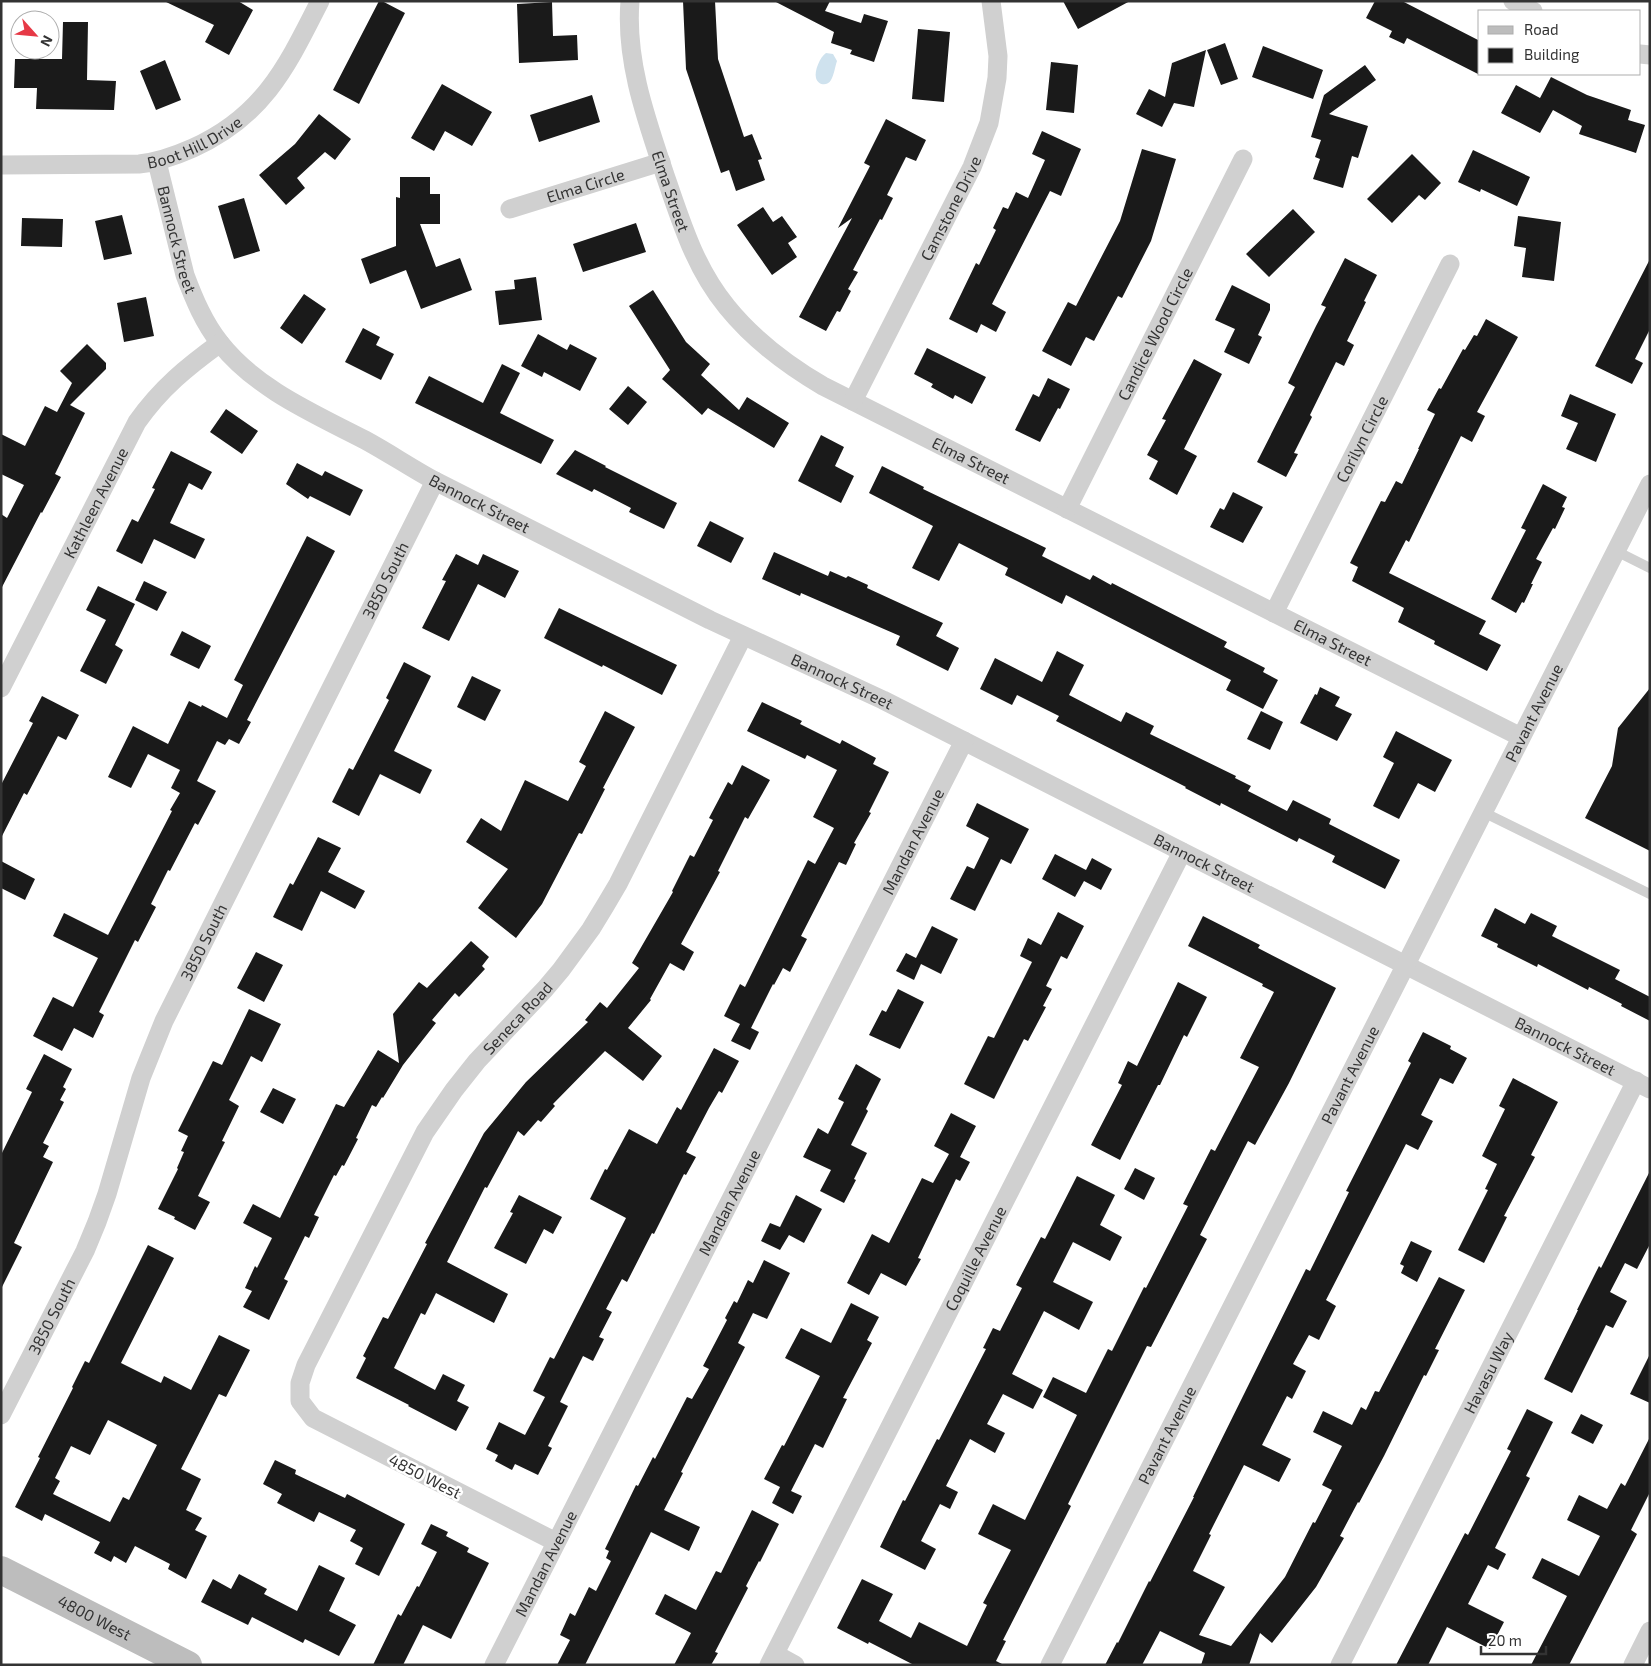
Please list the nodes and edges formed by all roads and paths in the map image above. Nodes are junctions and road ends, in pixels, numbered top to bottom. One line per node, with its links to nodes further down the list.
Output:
1 (320, 1): 7 (street, Boot Hill Drive)
2 (630, 1): 8 (street, Elma Street)
3 (991, 1): 13 (street, Camstone Drive)
4 (1513, 1): 5 (street)
5 (1532, 10)
6 (1243, 159): 16 (street, Candice Wood Circle)
7 (156, 162): 9 (street, Boot Hill Drive); 12 (street, Bannock Street)
8 (661, 162): 10 (street, Elma Circle); 13 (street, Elma Street)
9 (1, 165)
10 (510, 209)
11 (1450, 264): 19 (street, Corilyn Circle)
12 (220, 343): 14 (street, Bannock Street); 21 (street, Kathleen Avenue)
13 (853, 401): 16 (street, Elma Street)
14 (435, 481): 20 (street, Bannock Street); 30 (street, 3850 South)
15 (1650, 484): 17 (street, Pavant Avenue)
16 (1067, 509): 19 (street, Elma Street)
17 (1616, 551): 18 (lane); 22 (street, Pavant Avenue)
18 (1650, 568)
19 (1274, 613): 22 (street, Elma Street)
20 (744, 636): 23 (street, Bannock Street); 29 (street, Seneca Road)
21 (1, 688)
22 (1522, 737): 24 (street, Pavant Avenue)
23 (964, 741): 25 (street, Bannock Street); 31 (street, Mandan Avenue)
24 (1483, 812): 26 (lane); 27 (street, Pavant Avenue)
25 (1182, 852): 27 (street, Bannock Street); 34 (street, Coquille Avenue)
26 (1650, 894)
27 (1406, 965): 28 (street, Bannock Street); 38 (street, Pavant Avenue)
28 (1643, 1085): 39 (street, Havasu Way)
29 (300, 1401): 31 (street, 4850 West)
30 (1, 1415)
31 (556, 1542): 36 (street, Mandan Avenue)
32 (1, 1570): 35 (main road, 4800 West)
33 (1650, 1631): 40 (street)
34 (772, 1660): 37 (street)
35 (188, 1665)
36 (494, 1665)
37 (795, 1665)
38 (1050, 1665)
39 (1340, 1665)
40 (1633, 1665)

